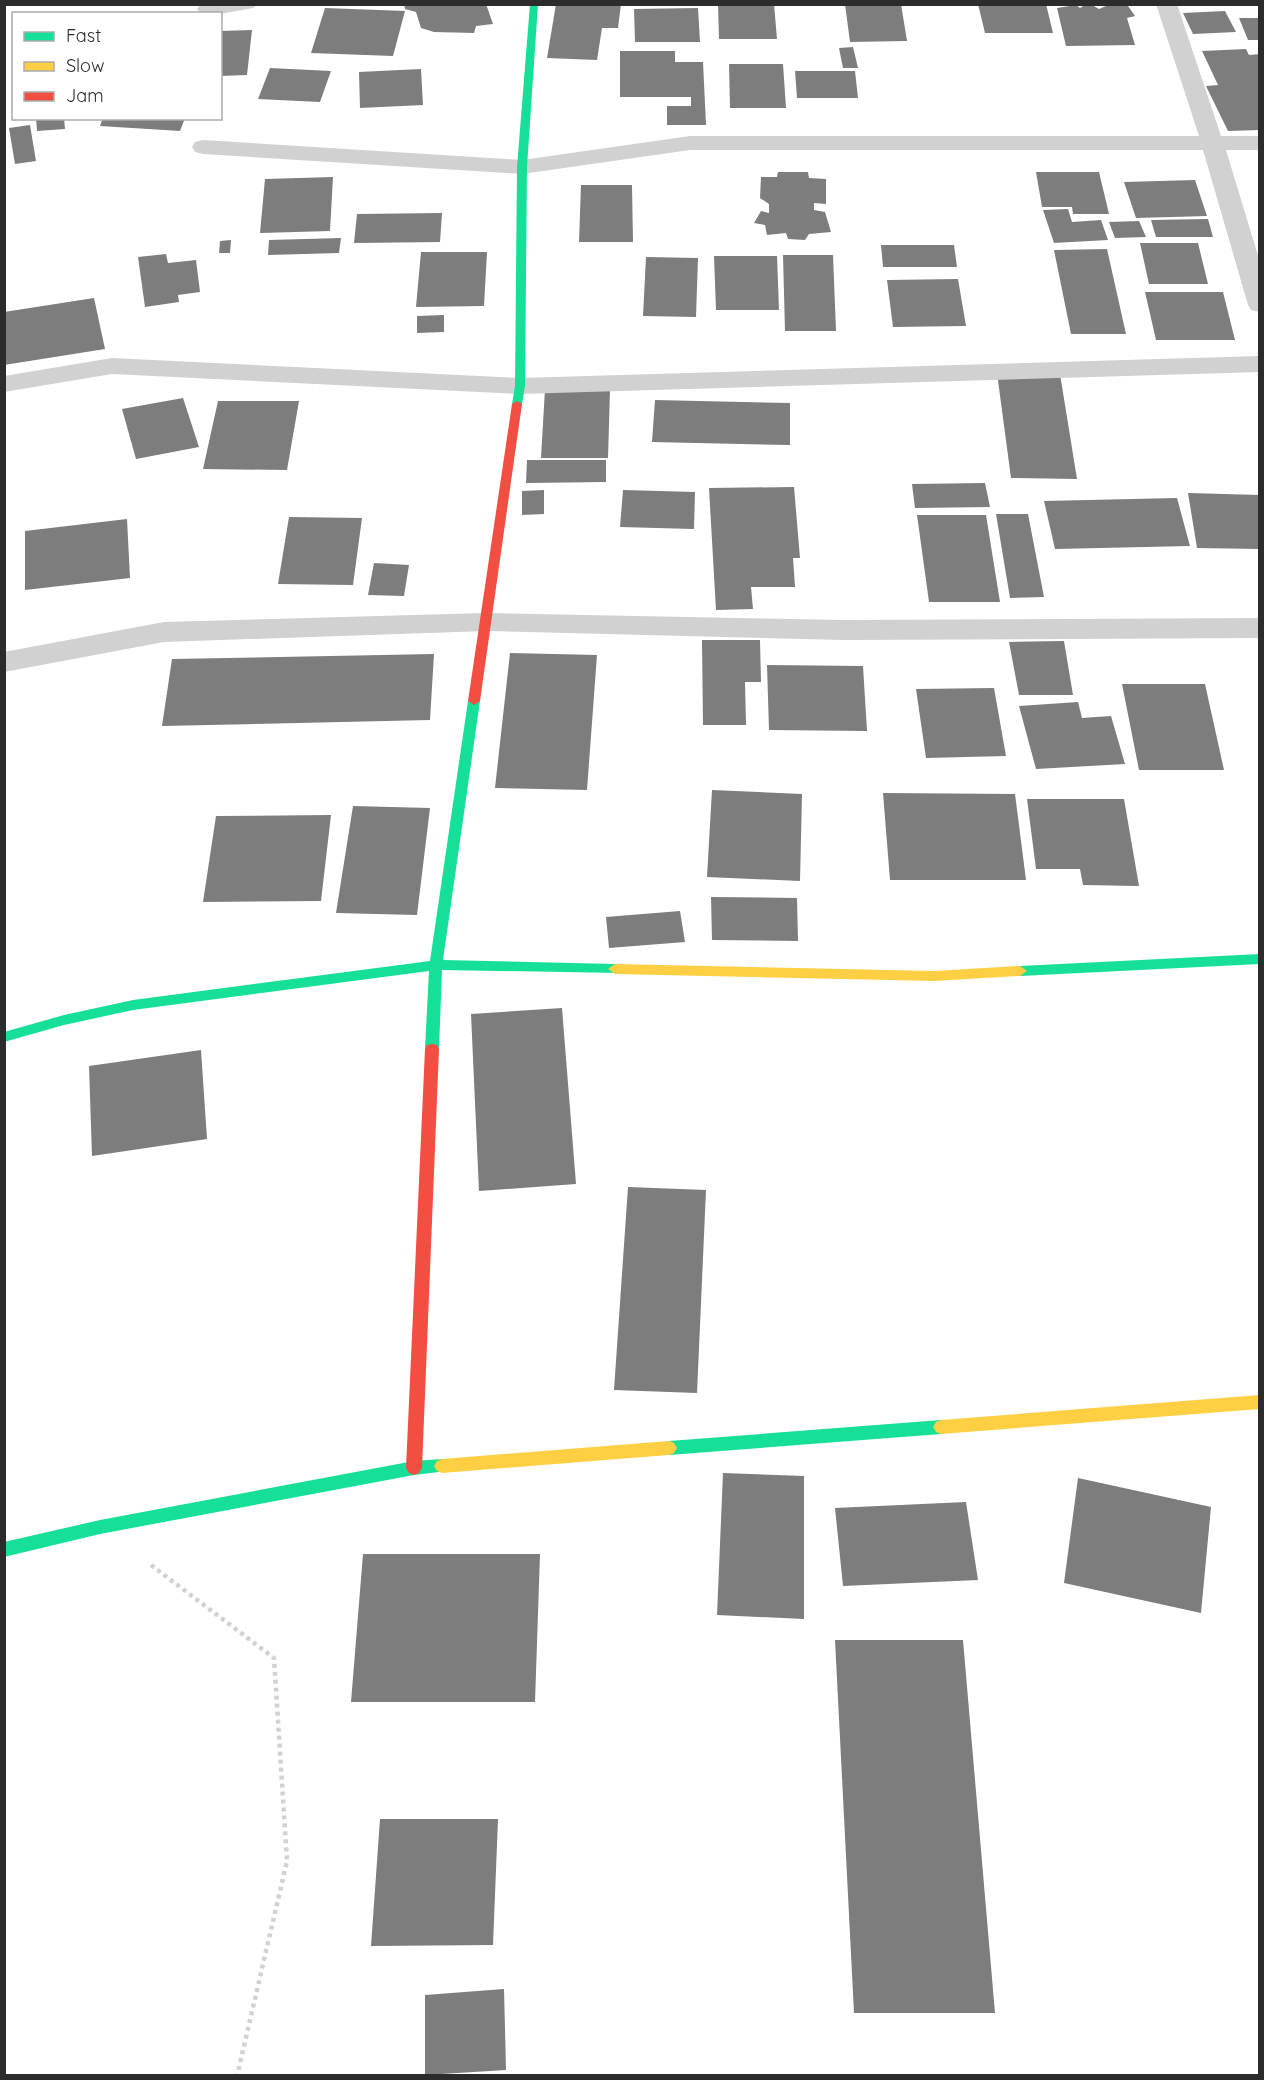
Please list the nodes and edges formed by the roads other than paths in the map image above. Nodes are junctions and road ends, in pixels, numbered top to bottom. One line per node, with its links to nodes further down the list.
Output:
1 (246, 4): 4 (street)
2 (534, 4): 8 (street)
3 (1166, 4): 6 (street)
4 (208, 9)
5 (1260, 143): 6 (street)
6 (1213, 145): 8 (street); 9 (street)
7 (204, 147): 8 (street)
8 (522, 167): 12 (street)
9 (1260, 305)
10 (1260, 364): 12 (street)
11 (4, 384): 12 (street)
12 (520, 386): 13 (street)
13 (486, 622): 14 (street); 15 (street); 17 (street)
14 (1260, 628)
15 (4, 662)
16 (1260, 959): 17 (street)
17 (436, 965): 18 (street); 20 (street)
18 (4, 1037)
19 (1260, 1402): 20 (street)
20 (414, 1468): 21 (street)
21 (4, 1550)

